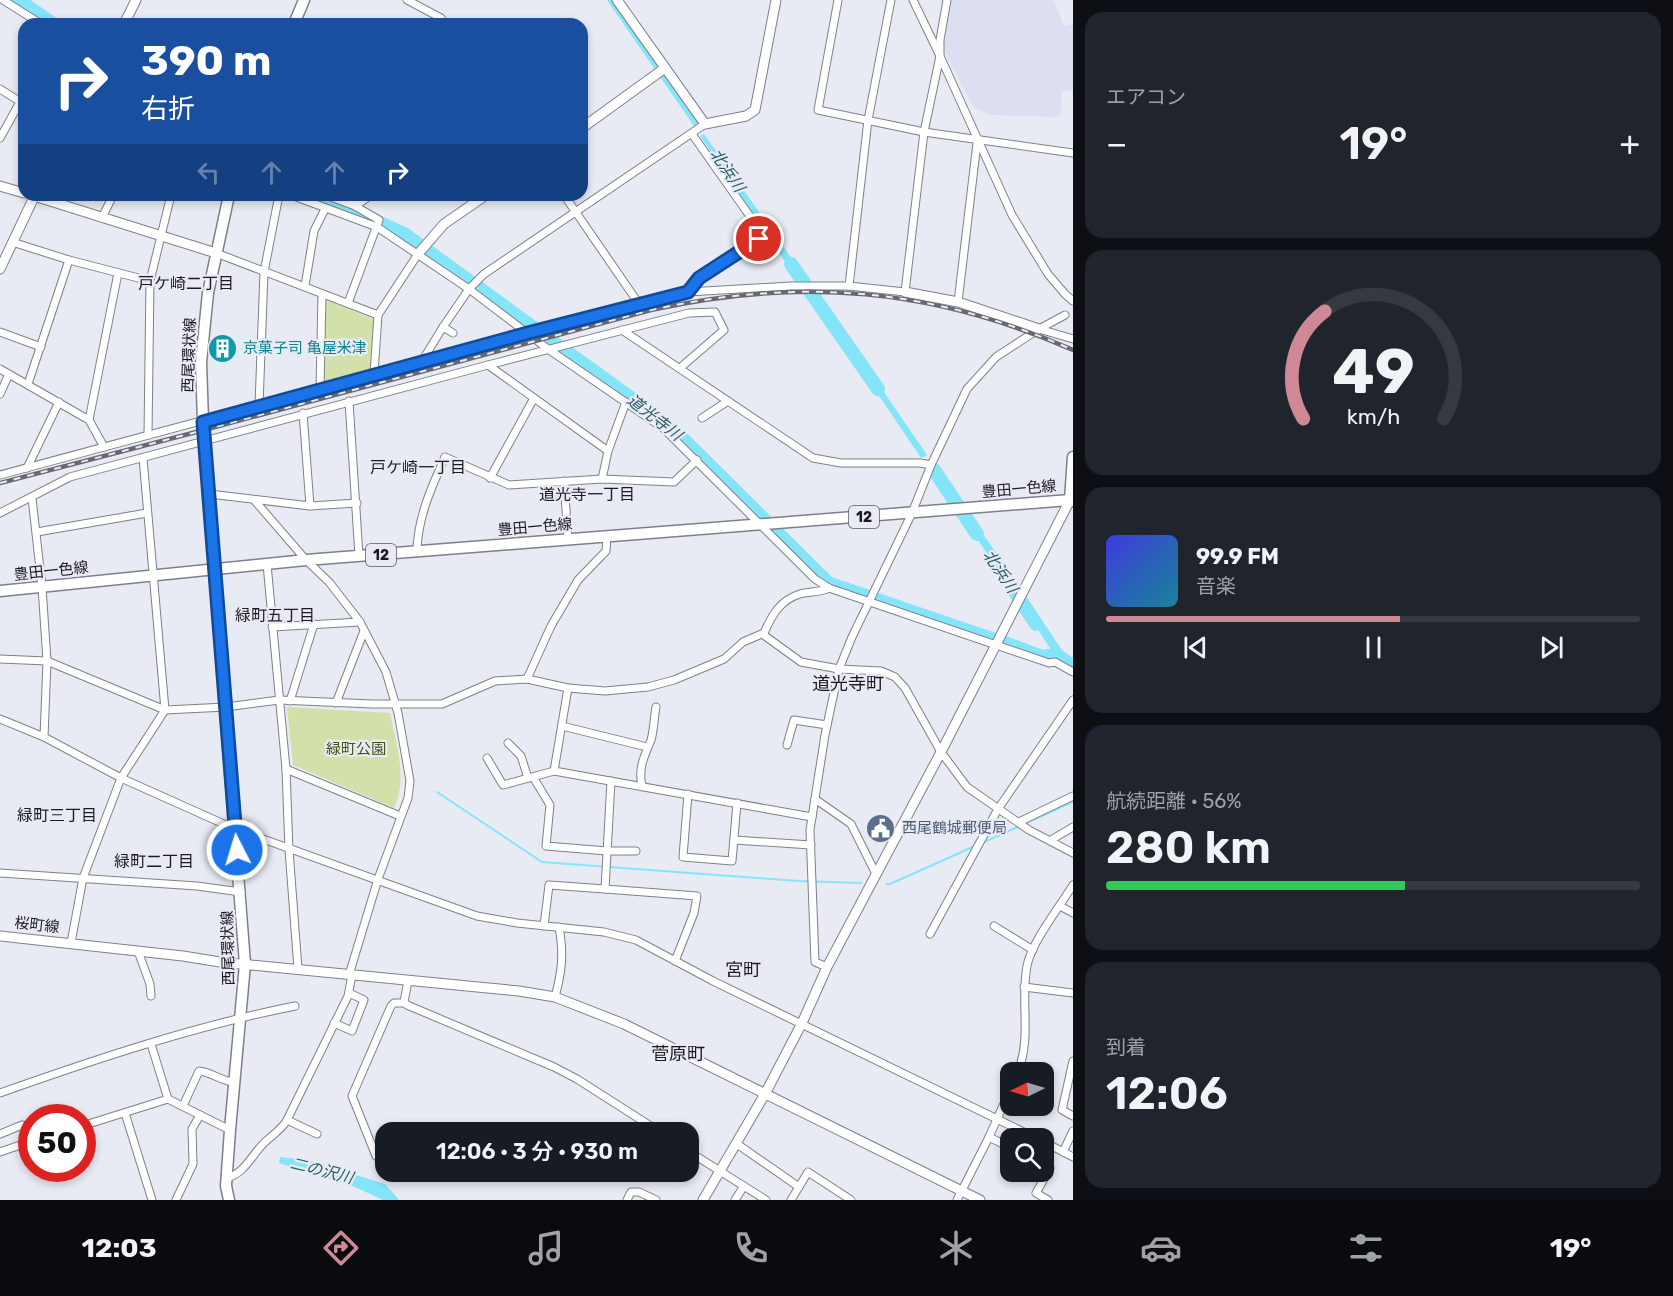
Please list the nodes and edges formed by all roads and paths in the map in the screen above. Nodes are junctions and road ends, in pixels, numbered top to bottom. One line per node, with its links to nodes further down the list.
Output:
1 (3, 0): 11 (street); 12 (street)
2 (136, 0): 13 (street)
3 (304, 0): 14 (main road)
4 (406, 0): 15 (street)
5 (617, 0): 17 (street)
6 (776, 0): 23 (street)
7 (838, 0): 21 (street)
8 (891, 0): 21 (street)
9 (912, 0): 16 (street)
10 (947, 0): 16 (street)
11 (0, 4)
12 (32, 18)
13 (127, 18)
14 (299, 18)
15 (441, 18)
16 (940, 56): 24 (street); 26 (street)
17 (661, 71): 22 (street); 23 (street)
18 (0, 89): 19 (street)
19 (18, 100)
20 (18, 109): 25 (street)
21 (868, 120): 24 (street); 57 (street)
22 (588, 124)
23 (699, 129): 44 (street); 59 (street)
24 (924, 132): 26 (street); 60 (street)
25 (1, 136)
26 (977, 140): 27 (street); 62 (street); 63 (street)
27 (1073, 153)
28 (0, 186): 29 (street)
29 (18, 191)
30 (30, 201): 48 (street)
31 (51, 201): 45 (street)
32 (110, 201): 45 (street)
33 (170, 201): 47 (street)
34 (228, 201): 49 (main road, 西尾環状線)
35 (278, 201): 53 (street)
36 (306, 201): 43 (street)
37 (342, 201): 42 (street)
38 (355, 201): 42 (street)
39 (362, 201): 42 (street)
40 (477, 201): 50 (street)
41 (568, 201): 44 (street)
42 (355, 206): 46 (street)
43 (326, 209): 46 (street); 56 (street)
44 (576, 212): 58 (street); 65 (street)
45 (102, 218): 47 (street)
46 (378, 224): 50 (street); 64 (street)
47 (161, 236): 49 (street); 55 (street)
48 (12, 243): 51 (street); 52 (street)
49 (216, 253): 53 (street); 95 (main road, 西尾環状線)
50 (419, 254): 58 (street); 66 (street)
51 (69, 260): 54 (street); 75 (street)
52 (0, 269)
53 (264, 272): 56 (street); 91 (street)
54 (118, 273): 55 (street); 94 (street)
55 (150, 281): 96 (street)
56 (305, 286): 61 (street)
57 (849, 286): 59 (street); 60 (street)
58 (470, 289): 68 (street); 72 (street)
59 (688, 292): 65 (street)
60 (905, 292): 63 (street)
61 (322, 294): 64 (street); 84 (street)
62 (1073, 301)
63 (958, 302): 69 (street)
64 (348, 303): 66 (street)
65 (639, 304): 72 (street)
66 (378, 315): 82 (street)
67 (1065, 315): 69 (street)
68 (443, 327): 73 (street); 77 (street)
69 (1039, 329): 74 (street); 103 (street)
70 (622, 330): 76 (street); 79 (street); 79 (street)
71 (0, 332): 75 (street)
72 (528, 332): 76 (street); 77 (street)
73 (453, 333)
74 (1073, 339)
75 (40, 347): 83 (street)
76 (549, 348): 78 (street); 90 (street)
77 (422, 361): 82 (street)
78 (488, 365): 86 (street); 87 (street)
79 (680, 368): 88 (street)
80 (0, 369): 81 (street)
81 (9, 374): 83 (street); 85 (street)
82 (374, 375): 84 (street)
83 (28, 384): 89 (street)
84 (320, 390): 91 (street)
85 (0, 394)
86 (534, 398): 99 (street); 106 (street)
87 (349, 401): 92 (street); 113 (street)
88 (728, 401): 93 (street); 103 (street)
89 (59, 402): 94 (street); 104 (street)
90 (626, 402): 99 (street); 102 (street)
91 (260, 405): 95 (street)
92 (303, 413): 97 (street); 114 (street)
93 (702, 418)
94 (89, 420): 98 (street)
95 (203, 422): 96 (street); 97 (main road, 西尾環状線)
96 (148, 435): 98 (street)
97 (206, 442): 101 (street); 109 (main road, 西尾環状線)
98 (104, 447): 104 (street)
99 (608, 451): 107 (street)
100 (1073, 457): 112 (main road)
101 (143, 459): 110 (street); 116 (street)
102 (697, 460): 107 (street); 118 (street)
103 (931, 465): 117 (street)
104 (27, 468): 105 (street)
105 (0, 475)
106 (490, 478): 108 (street); 122 (street)
107 (602, 479): 108 (street)
108 (564, 481): 121 (street)
109 (209, 494): 111 (street); 126 (main road, 西尾環状線)
110 (32, 498): 115 (street); 119 (street)
111 (255, 501): 114 (street); 124 (street)
112 (1071, 501): 117 (main road, 豊田一色線 / 12); 137 (street)
113 (357, 503): 114 (street); 123 (street)
114 (310, 507)
115 (0, 513)
116 (147, 513): 119 (street); 127 (street)
117 (912, 513): 118 (main road, 豊田一色線 / 12); 131 (street)
118 (762, 524): 120 (main road, 豊田一色線 / 12); 129 (street)
119 (37, 532): 128 (street)
120 (607, 536): 121 (main road, 豊田一色線 / 12); 142 (street)
121 (568, 539): 122 (main road, 豊田一色線 / 12)
122 (417, 552): 123 (main road, 豊田一色線 / 12)
123 (359, 556): 124 (main road, 豊田一色線 / 12)
124 (306, 560): 125 (main road, 豊田一色線 / 12); 132 (street)
125 (267, 564): 126 (main road, 豊田一色線 / 12); 134 (street)
126 (214, 569): 127 (main road, 豊田一色線 / 12); 149 (main road, 西尾環状線)
127 (153, 575): 128 (main road, 豊田一色線 / 12); 151 (street)
128 (42, 587): 130 (main road, 豊田一色線 / 12); 139 (street)
129 (828, 588): 131 (street); 136 (street)
130 (0, 591)
131 (869, 602): 137 (street); 140 (street)
132 (360, 622): 133 (street); 135 (street)
133 (314, 624): 134 (street); 146 (street)
134 (272, 627): 144 (street)
135 (364, 631): 147 (street); 148 (street)
136 (764, 633): 140 (street); 143 (street)
137 (997, 644): 141 (street); 159 (street)
138 (0, 659): 139 (street)
139 (47, 661): 151 (street); 155 (street)
140 (839, 669): 153 (street); 159 (street)
141 (1073, 672)
142 (527, 679): 143 (street); 148 (street)
143 (568, 688): 154 (street)
144 (279, 700): 146 (street); 149 (street); 161 (street)
145 (1073, 700): 171 (street)
146 (290, 701): 147 (street)
147 (336, 703): 148 (street)
148 (396, 704): 172 (street)
149 (226, 707): 151 (street); 176 (main road, 西尾環状線)
150 (656, 707): 158 (street)
151 (165, 710): 164 (street)
152 (0, 719): 155 (street)
153 (827, 725): 157 (street); 169 (street)
154 (562, 726): 158 (street); 162 (street)
155 (44, 737): 164 (street)
156 (508, 743): 163 (street)
157 (787, 745)
158 (647, 747): 166 (street)
159 (941, 752): 171 (street); 185 (street)
160 (487, 758): 163 (street)
161 (286, 769): 172 (street); 180 (street)
162 (554, 771): 163 (street); 165 (street)
163 (530, 777): 181 (street)
164 (122, 778): 176 (street); 186 (street)
165 (611, 781): 166 (street); 181 (street)
166 (642, 786): 167 (street)
167 (688, 794): 170 (street); 177 (street)
168 (1073, 796): 174 (street)
169 (815, 799): 173 (street); 185 (street)
170 (737, 803): 173 (street); 177 (street)
171 (998, 809): 174 (street); 196 (street)
172 (400, 816): 187 (street)
173 (812, 817): 179 (street)
174 (1019, 822): 178 (street)
175 (1073, 827): 178 (street)
176 (235, 829): 180 (street); 190 (main road, 西尾環状線)
177 (734, 840): 179 (street)
178 (1051, 840): 183 (street)
179 (811, 845): 203 (street)
180 (289, 850): 187 (street); 204 (street)
181 (607, 851): 182 (street); 189 (street)
182 (636, 851)
183 (1073, 854)
184 (0, 873): 186 (street)
185 (876, 874): 203 (street)
186 (83, 878): 190 (street); 198 (street)
187 (378, 879): 193 (street); 205 (street)
188 (1073, 885): 191 (street)
189 (605, 889): 193 (street); 201 (street)
190 (241, 891): 202 (main road, 西尾環状線)
191 (1060, 906): 192 (street); 199 (street)
192 (1073, 913)
193 (544, 926): 195 (street)
194 (994, 926): 199 (street)
195 (559, 927): 201 (street); 211 (street)
196 (930, 934)
197 (0, 936): 198 (street, 桜町線)
198 (71, 943): 200 (street, 桜町線)
199 (1033, 950): 207 (street)
200 (138, 951): 202 (street, 桜町線); 210 (street)
201 (675, 961): 216 (street)
202 (245, 964): 204 (street, 桜町線); 214 (main road, 西尾環状線)
203 (827, 968): 216 (street)
204 (298, 969): 205 (street, 桜町線)
205 (351, 975): 206 (street, 桜町線); 208 (street)
206 (408, 981): 211 (street, 桜町線); 212 (street)
207 (1024, 987): 209 (street); 219 (street)
208 (349, 993): 215 (street); 215 (street)
209 (1073, 993)
210 (151, 996)
211 (555, 997): 222 (street, 桜町線)
212 (405, 1003): 232 (street); 246 (street)
213 (295, 1006): 214 (street)
214 (241, 1017): 217 (street); 220 (main road, 西尾環状線)
215 (334, 1023): 230 (street)
216 (802, 1023): 222 (street); 229 (street)
217 (151, 1044): 221 (street); 223 (street)
218 (1073, 1061): 228 (street)
219 (1021, 1062)
220 (236, 1082): 224 (street); 235 (main road, 西尾環状線)
221 (0, 1093)
222 (765, 1094): 241 (street); 254 (street, 桜町線)
223 (168, 1099): 224 (street); 226 (street)
224 (183, 1106): 227 (street)
225 (1000, 1112): 229 (street)
226 (125, 1113): 231 (street); 255 (street)
227 (200, 1114): 235 (street); 256 (street)
228 (1073, 1116)
229 (997, 1119): 234 (street); 239 (street)
230 (287, 1120): 238 (street); 250 (street)
231 (96, 1122)
232 (644, 1122)
233 (18, 1127): 237 (street)
234 (1015, 1128)
235 (230, 1130): 250 (main road, 西尾環状線)
236 (1073, 1131): 245 (street)
237 (0, 1134)
238 (317, 1134)
239 (989, 1137): 240 (street); 254 (street)
240 (1000, 1142)
241 (737, 1144): 249 (street); 253 (street)
242 (18, 1146): 244 (street)
243 (1054, 1147): 245 (street)
244 (0, 1152)
245 (1063, 1152): 247 (street)
246 (375, 1154)
247 (1073, 1157)
248 (699, 1158): 249 (street)
249 (720, 1171): 252 (street); 260 (street)
250 (226, 1178): 257 (main road, 西尾環状線)
251 (1042, 1182): 266 (street)
252 (744, 1186): 261 (street); 262 (street)
253 (799, 1187): 263 (street); 264 (street)
254 (959, 1195): 265 (street, 桜町線)
255 (152, 1200)
256 (176, 1200)
257 (229, 1200)
258 (627, 1200): 259 (street)
259 (656, 1200)
260 (703, 1200)
261 (735, 1200)
262 (766, 1200)
263 (791, 1200)
264 (851, 1200)
265 (980, 1200)
266 (1048, 1200)

